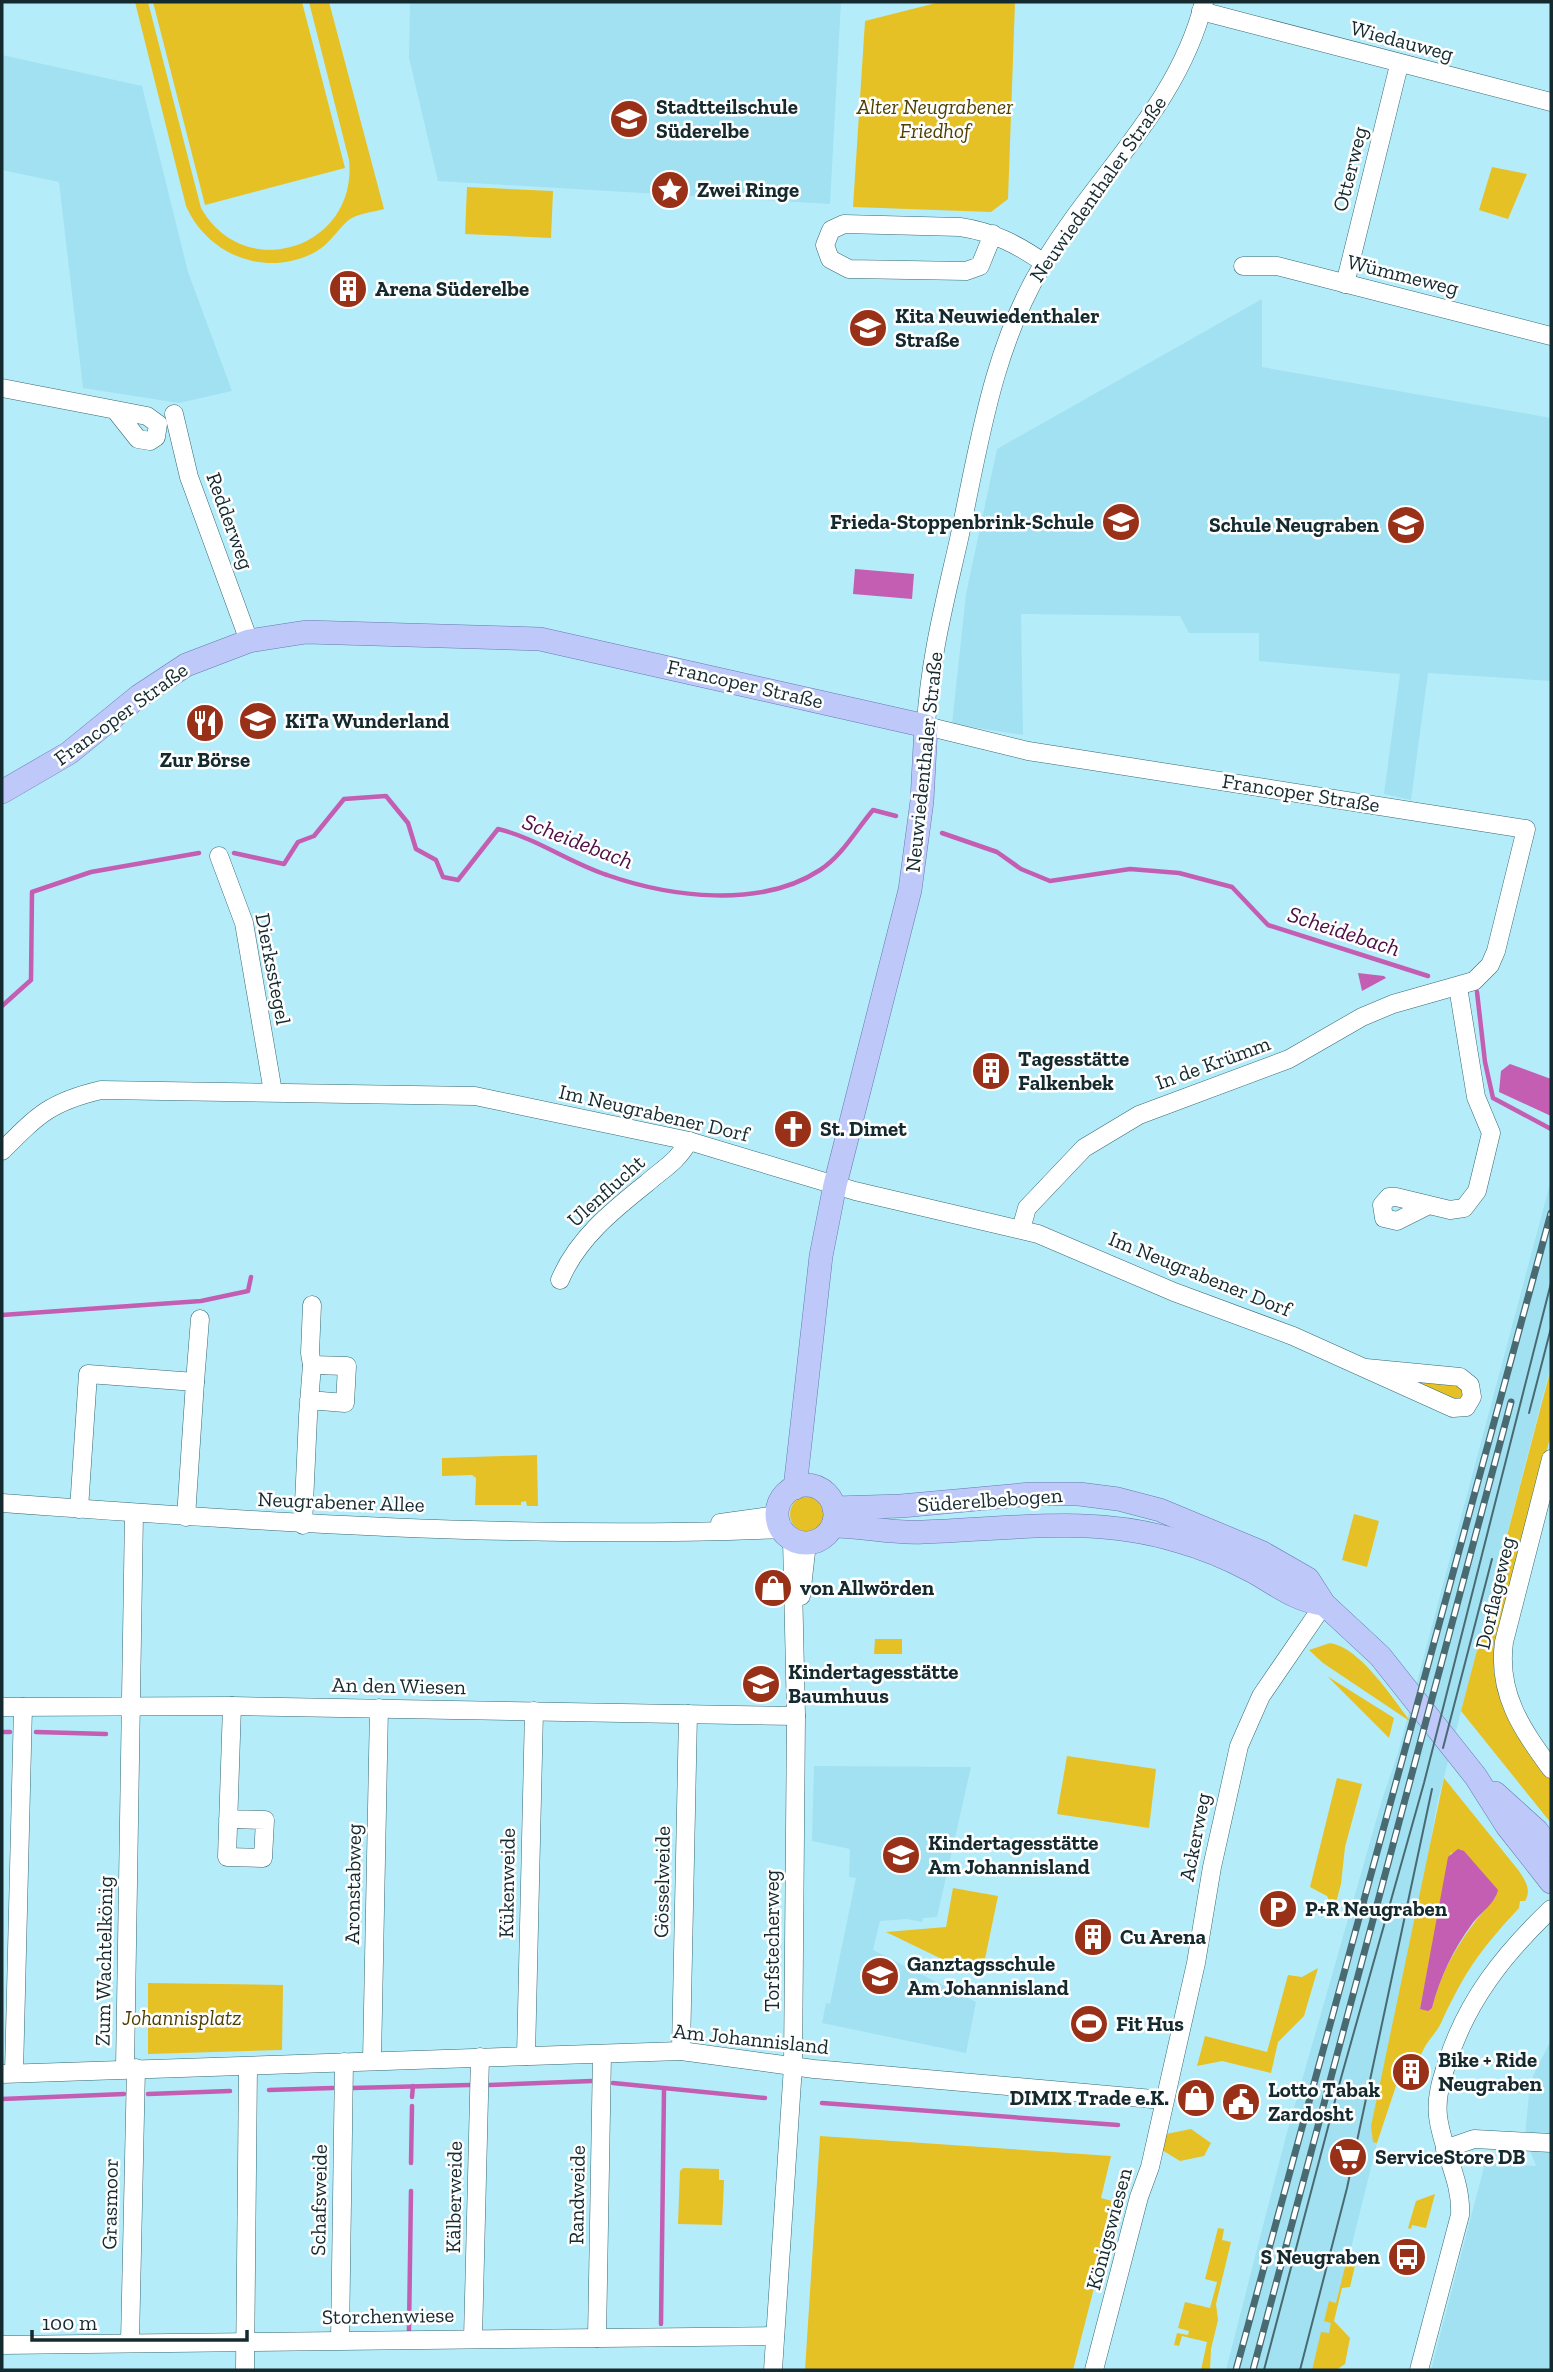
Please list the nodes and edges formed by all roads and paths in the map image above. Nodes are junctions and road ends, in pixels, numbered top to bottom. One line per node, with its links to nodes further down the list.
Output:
1 (1203, 6): 2 (street, Wiedauweg); 5 (street, Neuwiedenthaler Straße)
2 (1399, 65): 3 (street, Wiedauweg); 7 (street, Otterweg)
3 (1551, 102)
4 (993, 234): 4 (street); 5 (street)
5 (1044, 263): 13 (street, Neuwiedenthaler Straße)
6 (1243, 266): 7 (street, Wümmeweg)
7 (1345, 284): 8 (street, Wümmeweg)
8 (1551, 336)
9 (2, 388): 10 (street)
10 (115, 410)
11 (173, 414): 12 (street, Redderweg)
12 (249, 641): 13 (main road, Francoper Straße); 14 (main road, Francoper Straße)
13 (926, 726): 15 (street, Francoper Straße); 21 (main road, Neuwiedenthaler Straße)
14 (2, 792)
15 (1526, 829): 17 (street, In de Krümm)
16 (219, 856): 18 (street, Dierksstegel)
17 (1458, 987): 22 (street); 23 (street, In de Krümm)
18 (272, 1092): 19 (street, Im Neugrabener Dorf); 20 (street, Im Neugrabener Dorf)
19 (689, 1141): 21 (street, Im Neugrabener Dorf); 24 (street, Ulenflucht)
20 (2, 1151)
21 (835, 1185): 23 (street, Im Neugrabener Dorf); 32 (main road, Neuwiedenthaler Straße)
22 (1429, 1205)
23 (1021, 1229): 28 (street, Im Neugrabener Dorf)
24 (560, 1280)
25 (312, 1305): 27 (street)
26 (200, 1319): 29 (street)
27 (312, 1365): 30 (street); 30 (street)
28 (1366, 1368): 28 (street, Im Neugrabener Dorf)
29 (195, 1382): 34 (street); 36 (street)
30 (309, 1400): 38 (street)
31 (1551, 1459): 49 (street, Dorflageweg)
32 (801, 1487): 37 (main road); 39 (main road)
33 (2, 1503): 34 (street, Neugrabener Allee)
34 (79, 1509): 35 (street, Neugrabener Allee)
35 (134, 1513): 36 (street, Neugrabener Allee); 41 (street, Zum Wachtelkönig)
36 (186, 1517): 38 (street, Neugrabener Allee)
37 (834, 1517): 39 (main road); 40 (main road, Süderelbebogen)
38 (303, 1525): 39 (street, Neugrabener Allee)
39 (789, 1531): 48 (street, Torfstecherweg)
40 (1324, 1604): 50 (main road, Süderelbebogen); 65 (street, Ackerweg)
41 (131, 1706): 42 (street, An den Wiesen); 44 (street, An den Wiesen); 63 (street, Zum Wachtelkönig)
42 (232, 1706): 45 (street, An den Wiesen); 51 (street)
43 (2, 1707): 44 (street, An den Wiesen)
44 (23, 1707): 64 (street)
45 (379, 1708): 46 (street, An den Wiesen); 59 (street, Aronstabweg)
46 (534, 1711): 47 (street, An den Wiesen); 57 (street, Kükenweide)
47 (688, 1714): 48 (street, An den Wiesen); 55 (street, Gösselweide)
48 (796, 1716): 61 (street, Torfstecherweg)
49 (1551, 1769)
50 (1476, 1777): 52 (main road, Süderelbebogen); 53 (main road, Süderelbebogen)
51 (228, 1819)
52 (1551, 1850)
53 (1551, 1882)
54 (1551, 1909): 67 (street)
55 (681, 2052): 56 (street, Am Johannisland); 61 (street, Am Johannisland)
56 (602, 2054): 57 (street, Am Johannisland); 70 (street, Randweide)
57 (526, 2056): 58 (street, Am Johannisland)
58 (480, 2057): 59 (street, Am Johannisland); 69 (street, Kälberweide)
59 (372, 2060): 60 (street, Am Johannisland)
60 (344, 2062): 62 (street, Am Johannisland); 71 (street, Schafsweide)
61 (793, 2066): 65 (street, Am Johannisland); 68 (street, Torfstecherweg)
62 (248, 2067): 63 (street, Zum Wachtelkönig); 72 (street)
63 (130, 2068): 64 (street); 73 (street, Grasmoor)
64 (8, 2073)
65 (1164, 2100): 77 (street, Königswiesen)
66 (1551, 2143): 67 (street)
67 (1445, 2149): 78 (street)
68 (775, 2336): 70 (street, Storchenwiese); 76 (street, Torfstecherweg)
69 (473, 2338): 70 (street, Storchenwiese); 71 (street, Storchenwiese)
70 (597, 2338)
71 (340, 2340): 72 (street, Storchenwiese)
72 (245, 2341): 73 (street, Storchenwiese); 75 (street)
73 (130, 2342): 74 (street, Storchenwiese)
74 (2, 2345)
75 (245, 2370)
76 (773, 2370)
77 (1094, 2370)
78 (1419, 2370)

